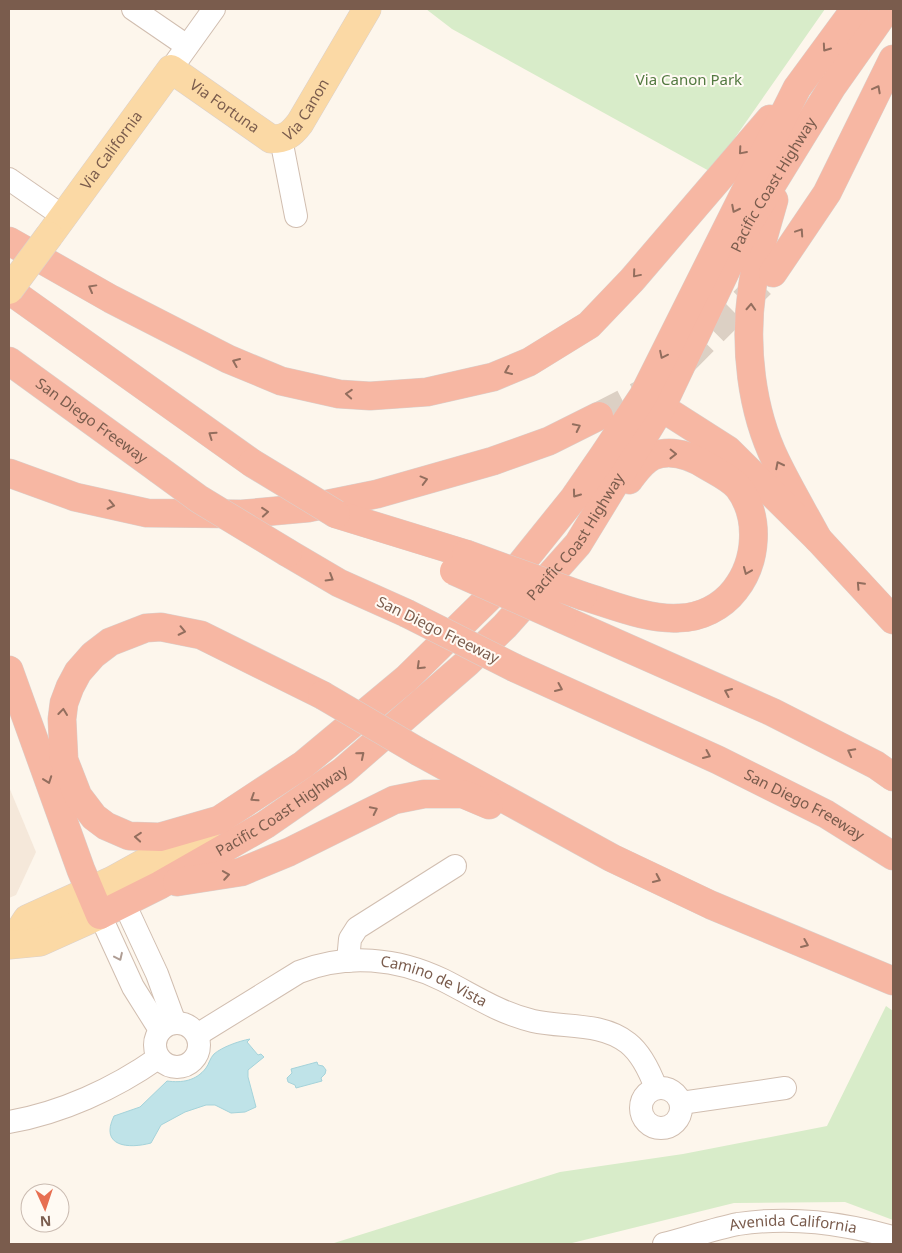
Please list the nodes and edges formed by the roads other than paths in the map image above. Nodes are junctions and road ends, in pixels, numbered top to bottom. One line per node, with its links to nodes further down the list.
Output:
1 (133, 9): 6 (street)
2 (214, 9): 6 (street, Via California)
3 (368, 9): 10 (main road, Via Canon)
4 (855, 9): 9 (highway, Pacific Coast Highway, one-way to 9)
5 (887, 9): 11 (highway, Pacific Coast Highway)
6 (187, 46): 8 (street, Via California)
7 (893, 59): 16 (highway, one-way to 7)
8 (171, 69): 10 (main road, Via Fortuna); 14 (main road, Via California)
9 (797, 88): 15 (highway, one-way to 15); 19 (highway, Pacific Coast Highway, one-way to 19)
10 (281, 139): 13 (street, Via Canon)
11 (784, 165): 19 (highway, Pacific Coast Highway); 23 (highway, one-way to 11)
12 (9, 179): 14 (street)
13 (296, 216)
14 (56, 226): 17 (main road, Via California, bridge)
15 (9, 241)
16 (773, 272)
17 (9, 290): 22 (highway, one-way to 17, bridge)
18 (9, 361): 31 (highway, San Diego Freeway, one-way to 31, bridge)
19 (652, 402): 23 (highway); 24 (highway, Pacific Coast Highway); 29 (highway, Pacific Coast Highway, one-way to 29)
20 (599, 416): 21 (highway, one-way to 20)
21 (9, 473)
22 (336, 514): 25 (highway); 25 (highway)
23 (818, 539): 26 (highway, one-way to 23)
24 (578, 544): 25 (highway, one-way to 25, bridge); 33 (highway, Pacific Coast Highway, one-way to 24)
25 (460, 562): 28 (highway, one-way to 25, bridge)
26 (893, 620)
27 (9, 670): 34 (highway, one-way to 34)
28 (893, 776)
29 (219, 820): 30 (highway, one-way to 30, bridge); 34 (main road, Pacific Coast Highway)
30 (556, 829): 33 (highway, one-way to 30); 37 (highway, one-way to 37)
31 (893, 856)
32 (455, 866): 36 (street)
33 (160, 885): 34 (highway, Pacific Coast Highway)
34 (107, 897): 35 (main road); 38 (street)
35 (10, 945)
36 (348, 961): 39 (street, Camino de Vista); 41 (street, Camino de Vista)
37 (893, 981)
38 (168, 1019): 39 (street); 40 (street)
39 (196, 1035): 40 (street)
40 (158, 1058): 44 (street)
41 (656, 1088): 43 (street); 43 (street)
42 (785, 1088): 43 (street)
43 (681, 1103)
44 (9, 1122)
45 (893, 1237): 46 (street, Avenida California)
46 (664, 1244)

